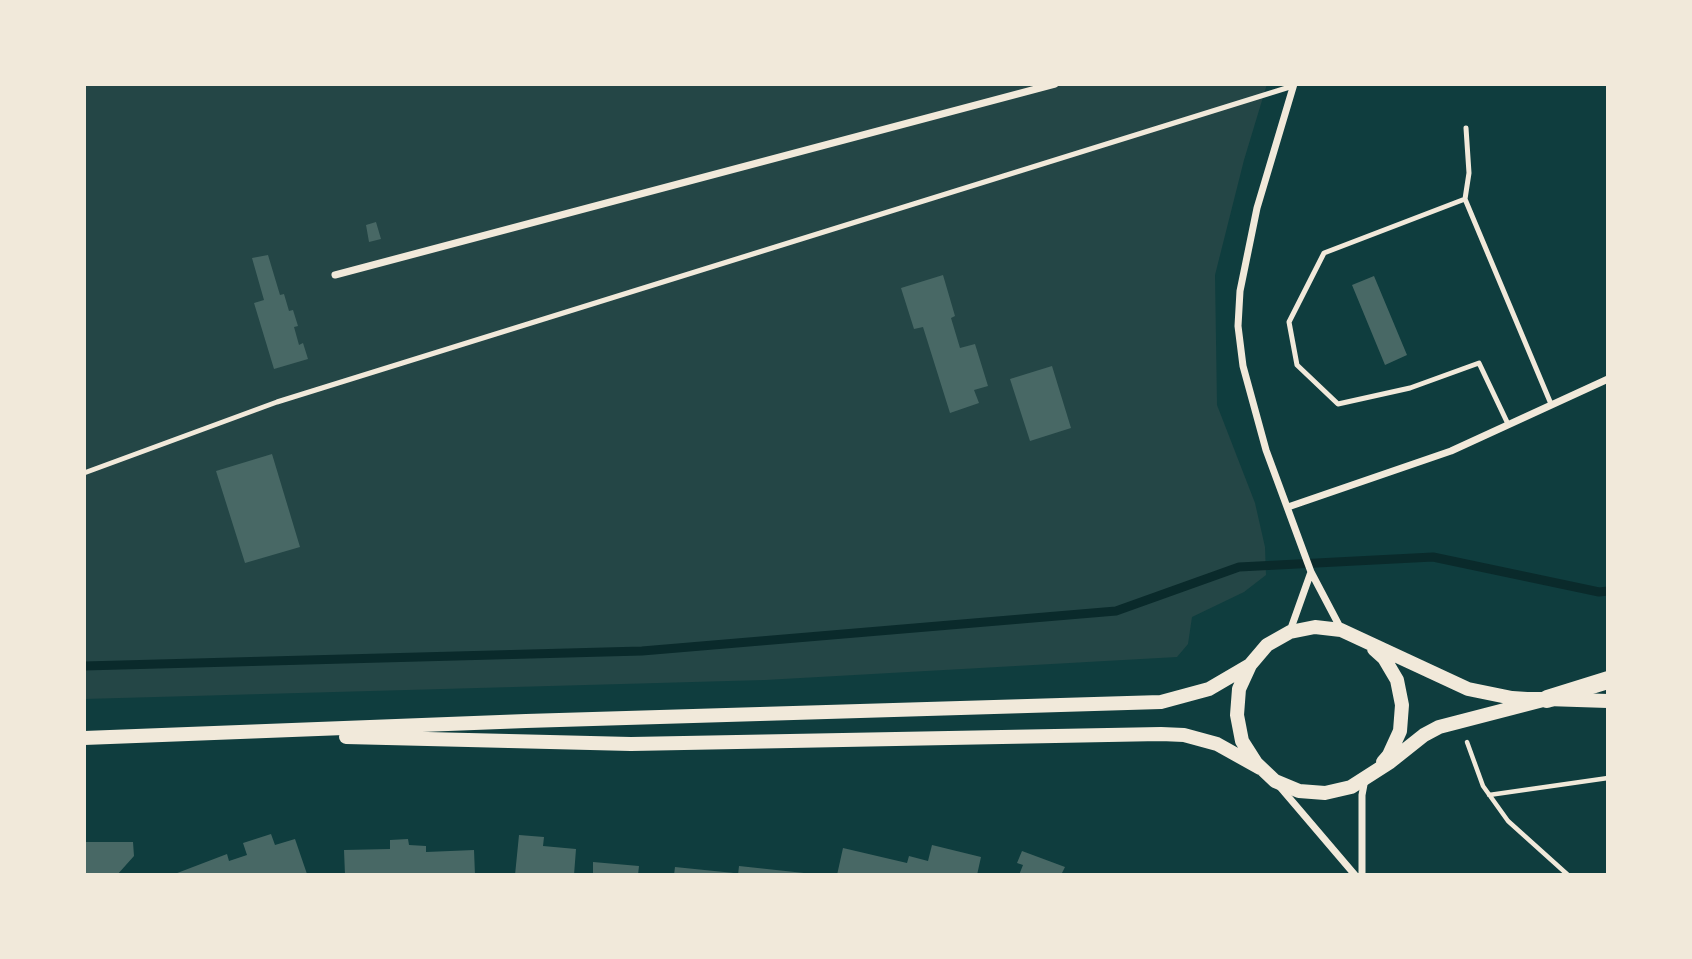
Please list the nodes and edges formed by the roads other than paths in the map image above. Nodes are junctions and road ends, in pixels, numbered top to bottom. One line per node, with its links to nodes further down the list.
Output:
1 (1055, 84): 5 (street)
2 (1294, 85): 9 (lane); 10 (street)
3 (1466, 128): 4 (lane)
4 (1465, 199): 7 (lane); 8 (lane)
5 (335, 275)
6 (1608, 379): 7 (street)
7 (1551, 404): 8 (street)
8 (1508, 424): 10 (street)
9 (84, 473)
10 (1288, 507): 11 (street)
11 (1311, 572): 12 (street); 13 (street)
12 (1341, 630): 13 (main road); 14 (main road)
13 (1290, 632): 15 (main road)
14 (1365, 641): 17 (main road); 22 (main road)
15 (1250, 665): 19 (main road); 21 (main road)
16 (1608, 680): 17 (main road)
17 (1547, 699): 18 (main road); 22 (main road)
18 (1608, 701)
19 (215, 734): 20 (main road); 21 (main road)
20 (84, 738)
21 (1261, 768): 23 (main road)
22 (1368, 777): 23 (main road); 25 (street)
23 (1275, 781): 24 (street)
24 (1355, 875)
25 (1362, 875)

